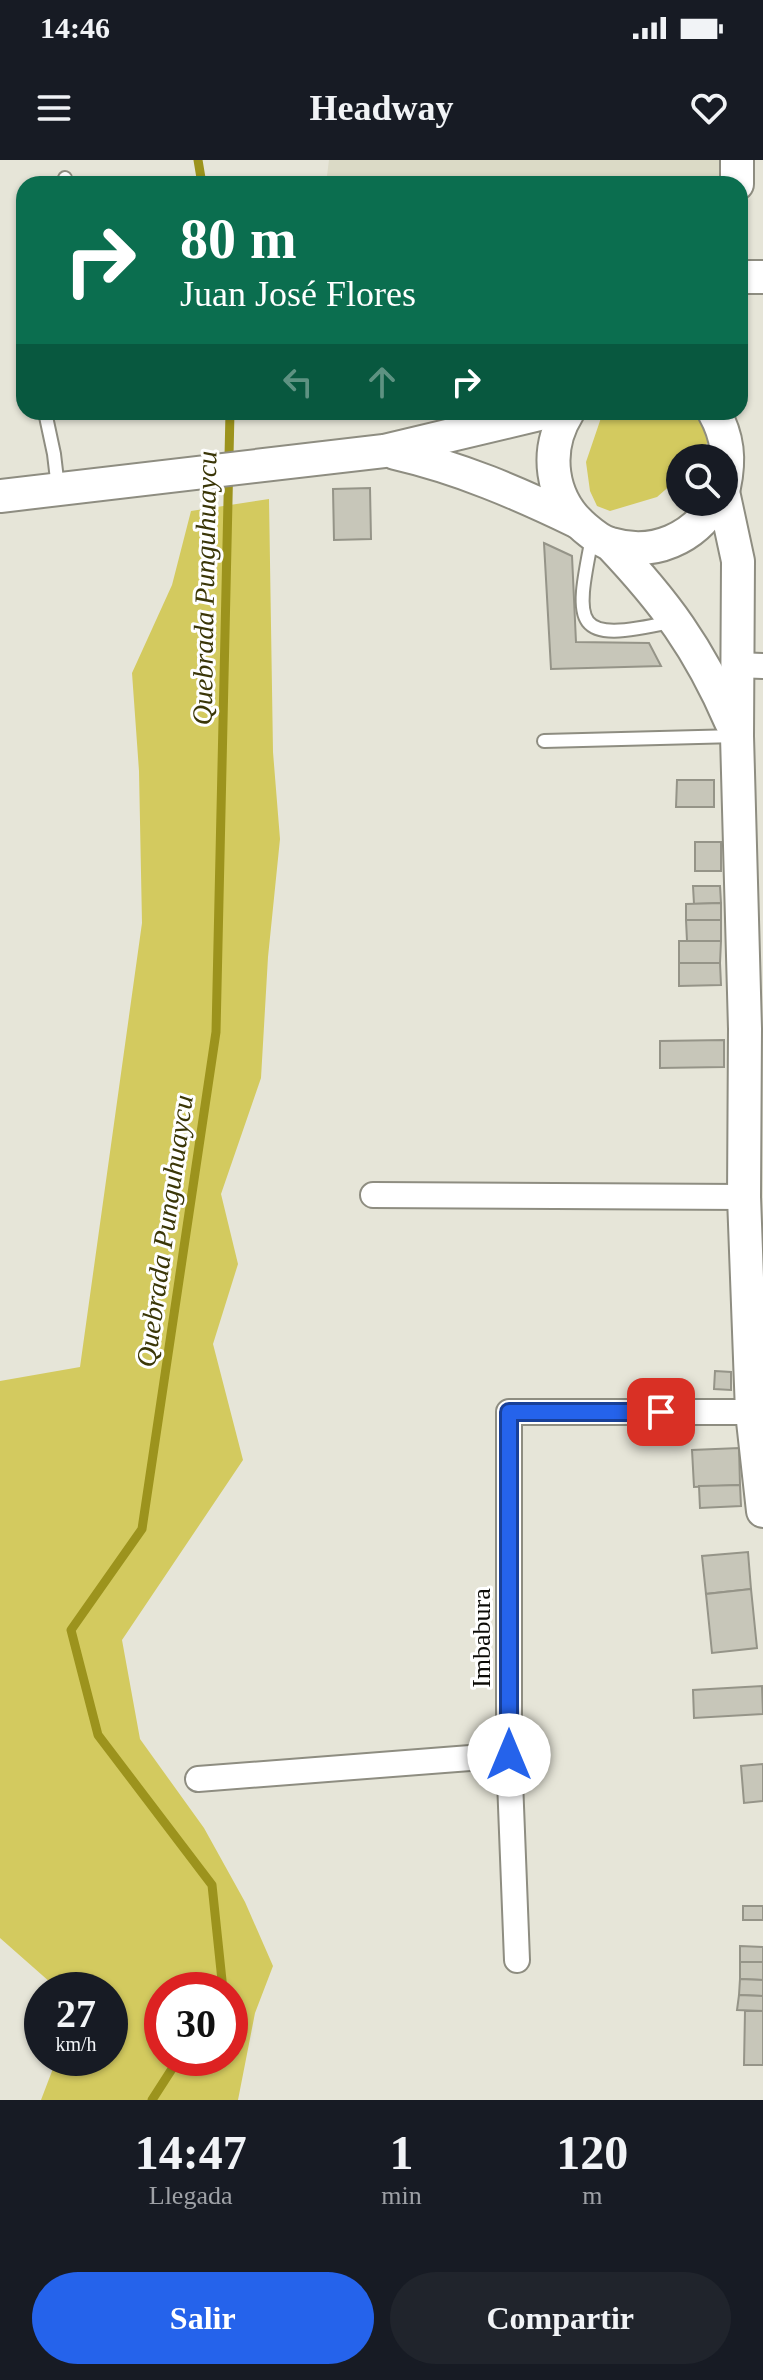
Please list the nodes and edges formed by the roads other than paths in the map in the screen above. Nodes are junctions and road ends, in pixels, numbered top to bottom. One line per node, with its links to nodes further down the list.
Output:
1 (47, 420): 7 (lane)
2 (514, 420): 6 (main road)
3 (563, 420): 11 (main road)
4 (723, 421): 5 (main road)
5 (726, 444)
6 (384, 451): 7 (main road); 11 (main road)
7 (58, 489): 8 (main road)
8 (0, 496)
9 (707, 516): 11 (main road)
10 (728, 516): 13 (main road)
11 (594, 534): 12 (main road); 12 (lane)
12 (676, 621): 14 (main road)
13 (750, 665): 14 (main road)
14 (737, 736): 15 (lane); 16 (main road)
15 (544, 741)
16 (754, 1029): 18 (main road)
17 (373, 1195): 18 (street)
18 (744, 1197): 19 (main road)
19 (757, 1412): 20 (main road); 21 (street, Imbabura)
20 (762, 1494)
21 (509, 1755): 22 (street); 23 (street, Imbabura)
22 (198, 1779)
23 (517, 1960)

